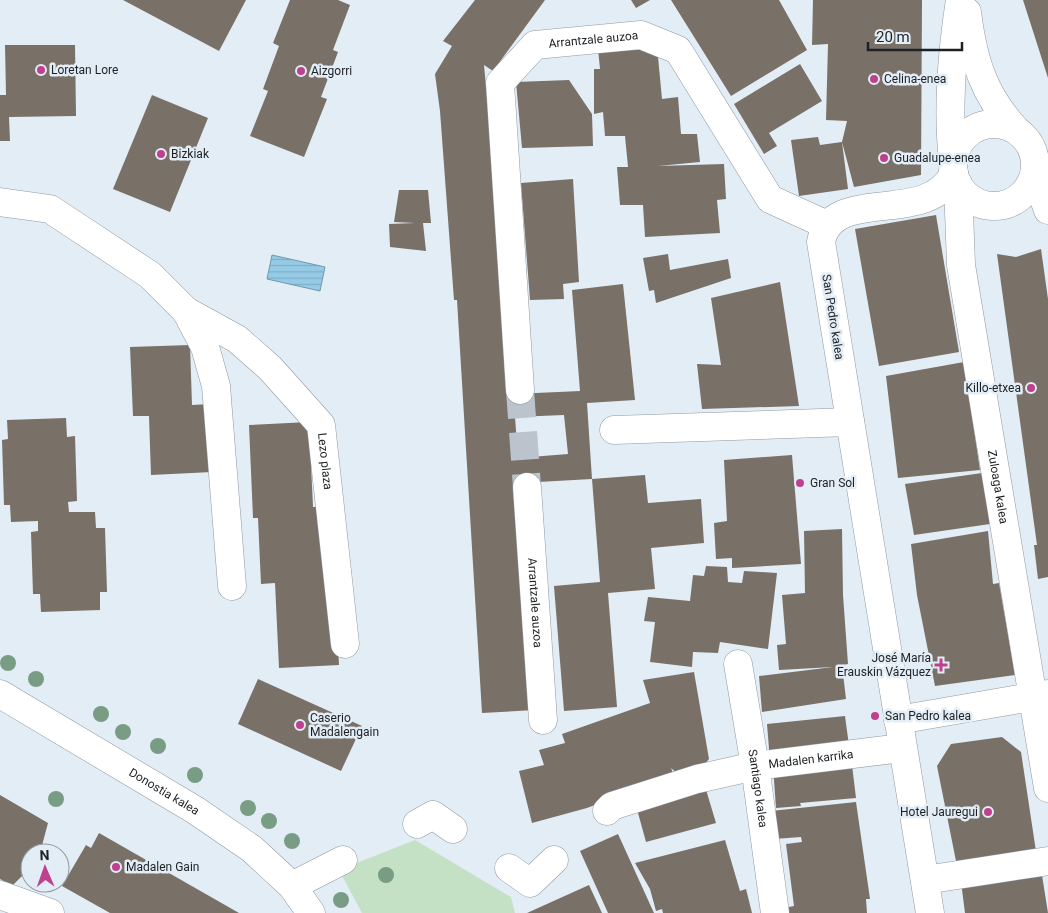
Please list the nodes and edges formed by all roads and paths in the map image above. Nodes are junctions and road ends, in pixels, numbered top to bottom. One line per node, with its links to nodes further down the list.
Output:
1 (960, 0): 5 (street, Zuloaga kalea)
2 (966, 0): 3 (street)
3 (978, 68): 4 (street); 5 (street)
4 (1032, 145): 5 (street); 5 (street); 7 (street)
5 (956, 165): 8 (street); 18 (street, Zuloaga kalea)
6 (0, 202): 9 (street, Lezo plaza)
7 (1048, 210)
8 (827, 225): 10 (street, Arrantzale auzoa); 11 (street, San Pedro kalea)
9 (186, 311): 14 (street, Lezo plaza); 15 (street, Lezo plaza)
10 (520, 390)
11 (850, 422): 12 (street); 20 (street, San Pedro kalea)
12 (614, 430)
13 (527, 487): 19 (street, Arrantzale auzoa)
14 (232, 586)
15 (345, 644)
16 (738, 664): 22 (street, Santiago kalea)
17 (0, 694): 32 (street, Donostia kalea)
18 (1041, 696): 20 (street); 23 (street, Zuloaga kalea)
19 (543, 720)
20 (898, 720): 21 (street, San Pedro kalea)
21 (902, 748): 22 (street, Madalen karrika); 31 (street, San Pedro kalea)
22 (755, 766): 24 (street, Madalen karrika); 36 (street, Santiago kalea)
23 (1048, 788)
24 (607, 811)
25 (417, 824): 26 (street)
26 (453, 829)
27 (343, 860): 32 (street)
28 (554, 860): 30 (street)
29 (1048, 861): 31 (street)
30 (509, 868)
31 (925, 880): 37 (street, San Pedro kalea)
32 (292, 886): 35 (street, Donostia kalea)
33 (0, 895): 34 (street)
34 (50, 913)
35 (311, 913)
36 (775, 913)
37 (930, 913)

